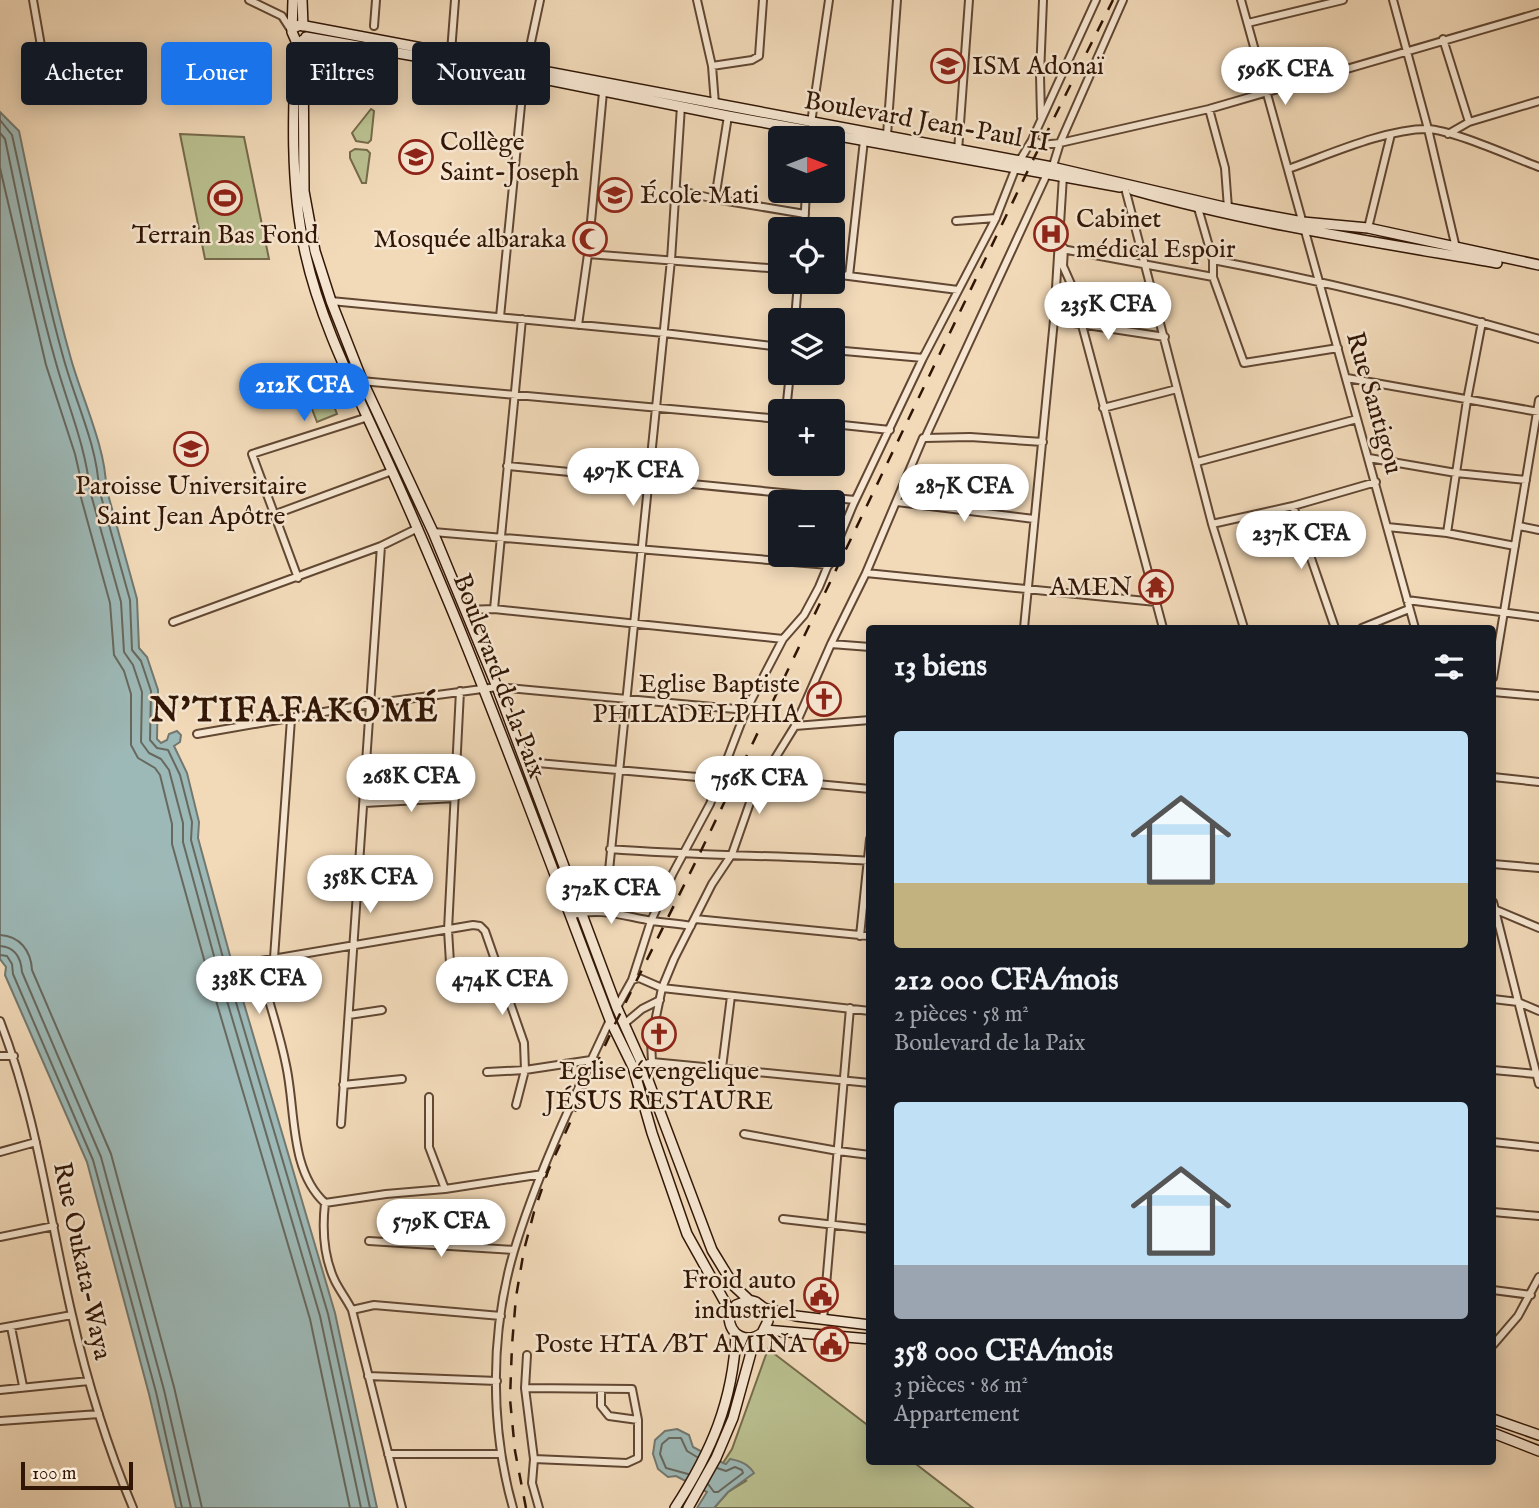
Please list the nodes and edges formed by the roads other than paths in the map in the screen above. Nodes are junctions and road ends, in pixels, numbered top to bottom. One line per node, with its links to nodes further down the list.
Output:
1 (33, 0): 24 (street)
2 (250, 0): 22 (street)
3 (293, 0): 22 (main road, Boulevard de la Paix)
4 (302, 0): 22 (main road, Boulevard de la Paix)
5 (376, 0): 21 (street)
6 (455, 0): 25 (street)
7 (540, 0): 26 (street)
8 (698, 0): 30 (street)
9 (764, 0): 30 (street)
10 (829, 0): 45 (street)
11 (897, 0): 50 (street)
12 (969, 0): 55 (street)
13 (1043, 0): 41 (street)
14 (1096, 0): 41 (street)
15 (1123, 0): 54 (street)
16 (1241, 0): 20 (street, Rue Santigou)
17 (1343, 0): 20 (street)
18 (1393, 0): 28 (street)
19 (1539, 13): 23 (street)
20 (1248, 23): 33 (street, Rue Santigou)
21 (374, 26)
22 (299, 33): 27 (main road, Boulevard Jean-Paul II); 29 (main road, Boulevard Jean-Paul II); 86 (main road, Boulevard de la Paix); 101 (main road, Boulevard de la Paix)
23 (1443, 39): 28 (street); 42 (street)
24 (40, 42)
25 (453, 42)
26 (531, 42)
27 (412, 47)
28 (1407, 50): 33 (street); 46 (street)
29 (412, 52)
30 (712, 66): 36 (street)
31 (550, 75): 36 (main road, Boulevard Jean-Paul II)
32 (550, 78): 34 (main road, Boulevard Jean-Paul II)
33 (1266, 91): 39 (street); 58 (street, Rue Santigou)
34 (604, 92): 38 (main road, Boulevard Jean-Paul II); 75 (street)
35 (1539, 100): 42 (street)
36 (715, 104): 44 (main road, Boulevard Jean-Paul II)
37 (522, 105): 87 (street)
38 (681, 106): 40 (main road, Boulevard Jean-Paul II); 62 (street)
39 (1209, 108): 54 (street); 66 (street)
40 (728, 116): 43 (main road, Boulevard Jean-Paul II); 63 (street)
41 (1041, 119): 53 (street)
42 (1469, 121): 49 (street)
43 (785, 126)
44 (795, 126)
45 (814, 126)
46 (1428, 129): 48 (street); 49 (street); 73 (street)
47 (845, 133): 50 (main road, Boulevard Jean-Paul II)
48 (1391, 134): 58 (street); 72 (street)
49 (1448, 134): 57 (street)
50 (887, 135): 55 (main road, Boulevard Jean-Paul II)
51 (845, 137): 52 (main road, Boulevard Jean-Paul II)
52 (864, 140): 56 (main road, Boulevard Jean-Paul II); 82 (street)
53 (1032, 140): 54 (street); 56 (street)
54 (1060, 144): 59 (street)
55 (958, 150): 56 (main road, Boulevard Jean-Paul II)
56 (1018, 164): 59 (main road, Boulevard Jean-Paul II); 69 (street)
57 (1539, 167)
58 (1288, 169): 71 (street, Rue Santigou)
59 (1050, 172): 60 (main road, Boulevard Jean-Paul II); 66 (main road, Boulevard Jean-Paul II); 114 (street)
60 (1063, 176): 61 (main road, Boulevard Jean-Paul II); 74 (street)
61 (1125, 188): 65 (main road, Boulevard Jean-Paul II); 78 (street)
62 (677, 190): 63 (street); 76 (street)
63 (715, 200): 67 (street)
64 (805, 203): 67 (street)
65 (1198, 208): 71 (main road, Boulevard Jean-Paul II); 77 (street)
66 (1228, 208): 71 (main road, Boulevard Jean-Paul II)
67 (805, 214): 68 (street)
68 (805, 217)
69 (996, 218): 70 (street); 85 (street)
70 (956, 221)
71 (1303, 226): 72 (main road, Boulevard Jean-Paul II); 80 (main road, Boulevard Jean-Paul II); 84 (street, Rue Santigou)
72 (1368, 228): 73 (main road, Boulevard Jean-Paul II)
73 (1456, 248): 80 (main road, Boulevard Jean-Paul II)
74 (1062, 249): 78 (street); 89 (street); 92 (street)
75 (588, 254): 76 (street); 91 (street)
76 (671, 260): 79 (street); 93 (street)
77 (1213, 260): 83 (street); 84 (street)
78 (1145, 264): 83 (street); 94 (street)
79 (768, 268)
80 (1539, 268)
81 (845, 276): 82 (street)
82 (849, 276): 85 (street)
83 (1213, 276): 97 (street)
84 (1318, 280): 90 (street); 97 (street, Rue Santigou)
85 (958, 290): 99 (street)
86 (331, 300): 87 (street); 101 (main road, Boulevard de la Paix)
87 (500, 317): 88 (street)
88 (522, 319): 91 (street); 103 (street)
89 (1054, 320): 92 (street); 115 (street)
90 (1482, 322): 95 (street); 104 (street)
91 (578, 325): 93 (street)
92 (1082, 325): 94 (street); 107 (street)
93 (664, 333): 96 (street); 106 (street)
94 (1165, 337): 102 (street)
95 (1539, 339)
96 (768, 346)
97 (1338, 348): 100 (street, Rue Santigou)
98 (845, 351): 99 (street)
99 (923, 358): 113 (street)
100 (1347, 378): 104 (street); 111 (street, Rue Santigou)
101 (357, 382): 103 (street); 109 (main road, Boulevard de la Paix); 135 (main road, Boulevard de la Paix)
102 (1177, 389): 107 (street); 117 (street)
103 (515, 393): 106 (street); 118 (street)
104 (1467, 400): 108 (street); 120 (street)
105 (1539, 401): 108 (street)
106 (657, 407): 110 (street); 121 (street)
107 (1103, 408): 147 (street)
108 (1538, 412): 122 (street)
109 (368, 417): 119 (main road, Boulevard de la Paix); 127 (street)
110 (768, 418)
111 (1357, 419): 116 (street, Rue Santigou); 117 (street)
112 (845, 425): 113 (street)
113 (890, 430): 124 (street)
114 (925, 438): 115 (street); 125 (street)
115 (1043, 442): 128 (street)
116 (1369, 458): 120 (street); 123 (street, Rue Santigou)
117 (1197, 462): 129 (street)
118 (507, 466): 121 (street); 137 (street)
119 (393, 471): 127 (street); 133 (main road, Boulevard de la Paix)
120 (1456, 473): 122 (street); 136 (street)
121 (649, 479): 124 (street); 140 (street)
122 (1526, 480): 131 (street)
123 (1376, 482): 126 (street); 132 (street, Rue Santigou)
124 (855, 500): 130 (street)
125 (897, 502): 128 (street); 143 (street)
126 (1293, 506): 129 (street); 158 (street)
127 (273, 515): 144 (street)
128 (1034, 519): 145 (street)
129 (1212, 524): 157 (street)
130 (845, 525)
131 (1518, 526): 134 (street); 139 (street)
132 (1387, 527): 136 (street); 146 (street, Rue Santigou)
133 (418, 528): 138 (street); 166 (main road, Boulevard de la Paix)
134 (1539, 530)
135 (433, 532): 137 (street); 150 (main road, Boulevard de la Paix)
136 (1447, 533): 139 (street)
137 (500, 537): 140 (street); 148 (street)
138 (381, 546): 144 (street); 171 (street)
139 (1515, 546): 151 (street)
140 (642, 548): 141 (street); 154 (street)
141 (768, 559)
142 (828, 567): 161 (street)
143 (866, 573): 145 (street); 162 (street)
144 (298, 578): 153 (street)
145 (1028, 590): 147 (street); 155 (street)
146 (1408, 600): 149 (street, Rue Santigou); 151 (street)
147 (1156, 602): 156 (street)
148 (494, 609): 150 (street); 154 (street)
149 (1409, 609): 159 (street); 160 (street, Rue Santigou)
150 (466, 610): 165 (main road, Boulevard de la Paix)
151 (1503, 612): 152 (street); 164 (street)
152 (1539, 617)
153 (173, 622)
154 (634, 624): 161 (street); 170 (street)
155 (1024, 625)
156 (1162, 625)
157 (1243, 625)
158 (1334, 625)
159 (1369, 625)
160 (1414, 625)
161 (783, 639): 172 (street)
162 (831, 644): 163 (street); 175 (street)
163 (866, 647)
164 (1496, 658)
165 (497, 687): 166 (street); 170 (street); 177 (main road, Boulevard de la Paix)
166 (484, 688): 167 (street); 196 (main road, Boulevard de la Paix)
167 (460, 691): 171 (street); 184 (street)
168 (1496, 692): 169 (street)
169 (1539, 696)
170 (627, 699): 172 (street); 178 (street)
171 (370, 704): 173 (street); 185 (street)
172 (746, 710): 180 (street)
173 (291, 719): 176 (street); 205 (street)
174 (866, 720): 175 (street)
175 (795, 726): 181 (street)
176 (197, 734)
177 (526, 762): 178 (street); 195 (main road, Boulevard de la Paix)
178 (620, 769): 180 (street); 186 (street)
179 (1496, 777): 182 (street)
180 (720, 779): 188 (street)
181 (763, 779): 183 (street); 187 (street)
182 (1539, 782)
183 (866, 789)
184 (455, 798): 185 (street); 201 (street)
185 (365, 803): 204 (street)
186 (610, 849): 188 (street); 194 (street)
187 (733, 853): 188 (street); 189 (street); 198 (street)
188 (682, 855): 197 (street)
189 (866, 861)
190 (1496, 864): 191 (street)
191 (1539, 869)
192 (866, 886): 202 (street)
193 (1496, 907): 200 (street)
194 (605, 910): 195 (street); 197 (street)
195 (582, 912): 196 (street); 220 (main road, Boulevard de la Paix)
196 (570, 916): 221 (main road, Boulevard de la Paix)
197 (651, 921): 198 (street); 209 (street)
198 (693, 922): 202 (street); 210 (street)
199 (1496, 928): 214 (street)
200 (1539, 928)
201 (448, 930): 204 (street); 208 (street); 229 (street)
202 (860, 936): 203 (street)
203 (866, 936)
204 (354, 944): 205 (street); 219 (street)
205 (274, 958): 206 (street)
206 (257, 961): 207 (street); 251 (street)
207 (249, 962)
208 (451, 979)
209 (632, 980): 210 (street); 220 (street)
210 (663, 988): 211 (street); 213 (street)
211 (731, 996): 215 (street); 227 (street)
212 (1496, 999): 214 (street)
213 (660, 1000): 220 (street); 226 (street)
214 (1517, 1002): 218 (street); 231 (street)
215 (850, 1008): 217 (street); 233 (street)
216 (382, 1010): 219 (street)
217 (866, 1010)
218 (1539, 1011)
219 (349, 1014): 236 (street)
220 (620, 1016): 226 (main road, Boulevard de la Paix)
221 (610, 1020): 225 (street); 226 (main road, Boulevard de la Paix)
222 (0, 1021): 224 (street, Rue Oukata-Waya)
223 (0, 1056): 224 (street)
224 (13, 1056): 241 (street, Rue Oukata-Waya)
225 (591, 1059): 229 (street); 249 (street)
226 (643, 1065): 227 (street); 247 (main road, Boulevard de la Paix); 248 (main road, Boulevard de la Paix)
227 (722, 1068): 233 (street)
228 (1496, 1069): 231 (street)
229 (525, 1070): 230 (street); 238 (street)
230 (487, 1072)
231 (1536, 1074): 235 (street)
232 (402, 1079): 236 (street)
233 (844, 1080): 234 (street); 245 (street)
234 (866, 1083)
235 (1539, 1084)
236 (343, 1085): 239 (street)
237 (429, 1097): 250 (street)
238 (516, 1105)
239 (341, 1124)
240 (744, 1134): 245 (street)
241 (36, 1142): 244 (street); 256 (street, Rue Oukata-Waya)
242 (1496, 1142): 243 (street)
243 (1539, 1147)
244 (0, 1152)
245 (838, 1152): 246 (street); 255 (street)
246 (866, 1155)
247 (680, 1165): 248 (main road); 264 (main road, Boulevard de la Paix)
248 (664, 1170): 267 (main road, Boulevard de la Paix)
249 (542, 1174): 250 (street); 260 (street)
250 (445, 1189): 251 (street)
251 (325, 1203): 266 (street)
252 (1496, 1212): 253 (street)
253 (1539, 1216)
254 (783, 1219): 255 (street)
255 (832, 1224): 257 (street); 270 (street)
256 (54, 1226): 258 (street); 268 (street, Rue Oukata-Waya)
257 (866, 1228)
258 (0, 1237)
259 (369, 1241): 260 (street)
260 (514, 1250): 269 (street)
261 (1539, 1278): 263 (street)
262 (1496, 1290): 263 (street)
263 (1531, 1295): 278 (street)
264 (749, 1300): 265 (main road); 267 (main road)
265 (764, 1308): 270 (main road); 274 (main road)
266 (352, 1310): 269 (street); 280 (street)
267 (730, 1313): 275 (main road)
268 (72, 1315): 272 (street); 281 (street, Rue Oukata-Waya)
269 (501, 1316): 282 (street)
270 (823, 1320): 271 (main road)
271 (866, 1325)
272 (11, 1327): 273 (street); 283 (street)
273 (0, 1328)
274 (765, 1330): 276 (main road); 277 (main road)
275 (736, 1334): 276 (main road); 301 (main road)
276 (755, 1338): 302 (main road)
277 (866, 1339)
278 (1496, 1341)
279 (527, 1355): 284 (street)
280 (368, 1376): 282 (street); 294 (street)
281 (89, 1381): 283 (street); 287 (street, Rue Oukata-Waya)
282 (497, 1381): 295 (street)
283 (23, 1386): 285 (street)
284 (525, 1388): 286 (street); 296 (street)
285 (0, 1390)
286 (601, 1390): 288 (street); 288 (street)
287 (99, 1414): 290 (street); 297 (street, Rue Oukata-Waya)
288 (638, 1420): 296 (street)
289 (1496, 1420): 292 (main road)
290 (0, 1421)
291 (1496, 1434): 293 (main road)
292 (1539, 1435)
293 (1539, 1451)
294 (388, 1454): 295 (street); 298 (street)
295 (500, 1454): 299 (street)
296 (534, 1459): 300 (street)
297 (133, 1508)
298 (402, 1508)
299 (513, 1508)
300 (539, 1508)
301 (674, 1508)
302 (688, 1508)

